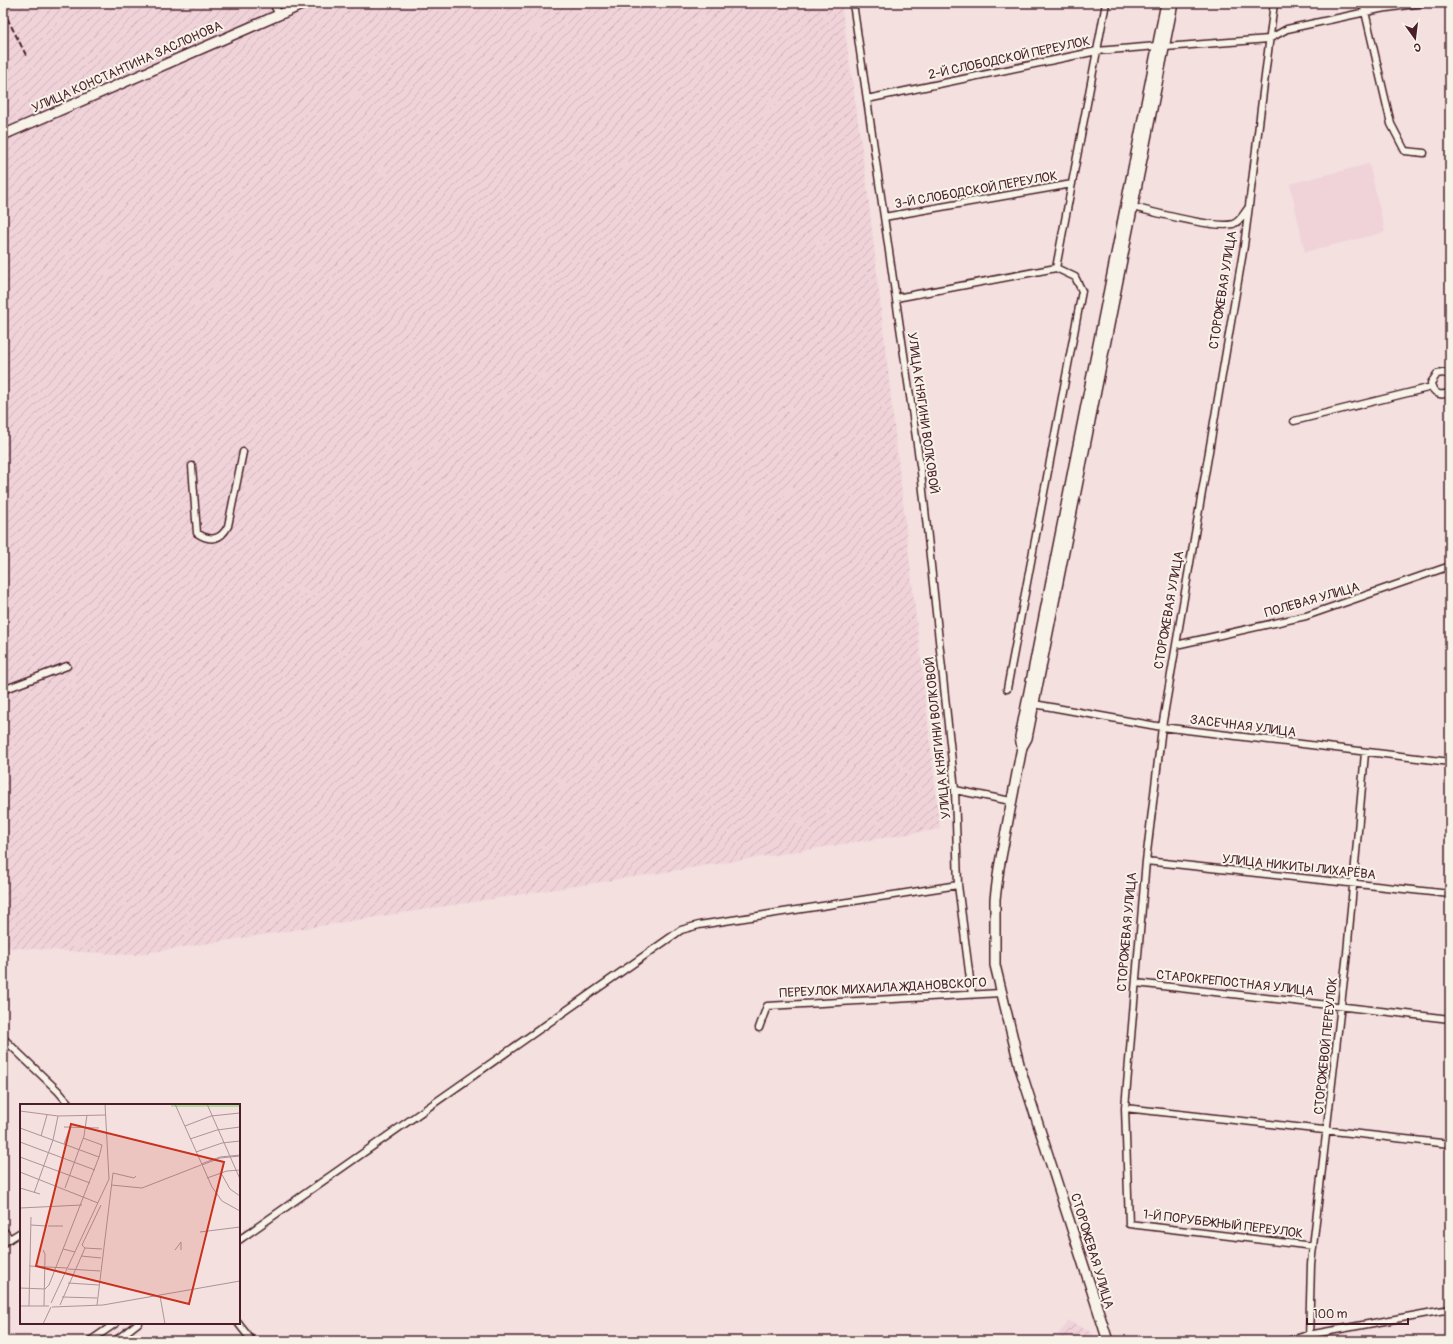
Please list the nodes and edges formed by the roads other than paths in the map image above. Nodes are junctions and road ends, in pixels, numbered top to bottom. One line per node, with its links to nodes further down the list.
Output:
1 (273, 3): 11 (street)
2 (306, 3): 11 (main road, УЛИЦА КОНСТАНТИНА ЗАСЛОНОВА)
3 (853, 3): 15 (street, УЛИЦА КНЯГИНИ ВОЛКОВОЙ)
4 (1106, 3): 14 (street)
5 (1166, 3): 13 (main road, СТОРОЖЕВАЯ УЛИЦА)
6 (1173, 3): 13 (main road, СТОРОЖЕВАЯ УЛИЦА)
7 (1274, 3): 12 (street, СТОРОЖЕВАЯ УЛИЦА)
8 (1363, 3): 10 (street)
9 (1422, 3): 10 (street)
10 (1365, 12): 12 (street); 17 (street)
11 (278, 15): 16 (main road, УЛИЦА КОНСТАНТИНА ЗАСЛОНОВА)
12 (1269, 40): 13 (street, 2-Й СЛОБОДСКОЙ ПЕРЕУЛОК); 19 (street, СТОРОЖЕВАЯ УЛИЦА)
13 (1161, 47): 14 (street, 2-Й СЛОБОДСКОЙ ПЕРЕУЛОК); 20 (main road, СТОРОЖЕВАЯ УЛИЦА); 37 (main road, СТОРОЖЕВАЯ УЛИЦА)
14 (1097, 51): 15 (street, 2-Й СЛОБОДСКОЙ ПЕРЕУЛОК); 18 (street)
15 (867, 99): 21 (street, УЛИЦА КНЯГИНИ ВОЛКОВОЙ)
16 (3, 135)
17 (1424, 153)
18 (1072, 184): 21 (street, 3-Й СЛОБОДСКОЙ ПЕРЕУЛОК); 22 (street)
19 (1250, 205): 20 (street); 31 (street, СТОРОЖЕВАЯ УЛИЦА)
20 (1133, 207): 35 (main road, СТОРОЖЕВАЯ УЛИЦА)
21 (884, 217): 23 (street, УЛИЦА КНЯГИНИ ВОЛКОВОЙ)
22 (1056, 268): 23 (street); 33 (street)
23 (896, 298): 40 (street, УЛИЦА КНЯГИНИ ВОЛКОВОЙ)
24 (1450, 375): 25 (street)
25 (1432, 387): 26 (street); 27 (street)
26 (1450, 392)
27 (1294, 421)
28 (244, 452): 29 (street)
29 (192, 466)
30 (1450, 566): 31 (street, ПОЛЕВАЯ УЛИЦА)
31 (1176, 645): 36 (street, СТОРОЖЕВАЯ УЛИЦА)
32 (67, 666): 34 (street)
33 (1007, 689)
34 (3, 690)
35 (1034, 704): 36 (street, ЗАСЕЧНАЯ УЛИЦА); 37 (main road, СТОРОЖЕВАЯ УЛИЦА)
36 (1162, 727): 38 (street, ЗАСЕЧНАЯ УЛИЦА); 42 (street, СТОРОЖЕВАЯ УЛИЦА)
37 (1022, 747): 41 (main road, СТОРОЖЕВАЯ УЛИЦА)
38 (1365, 753): 39 (street, ЗАСЕЧНАЯ УЛИЦА); 43 (street, СТОРОЖЕВОЙ ПЕРЕУЛОК)
39 (1450, 762)
40 (956, 790): 41 (street); 44 (street, УЛИЦА КНЯГИНИ ВОЛКОВОЙ)
41 (1011, 802): 47 (main road, СТОРОЖЕВАЯ УЛИЦА)
42 (1146, 861): 43 (street, УЛИЦА НИКИТЫ ЛИХАРЁВА); 46 (street, СТОРОЖЕВАЯ УЛИЦА)
43 (1354, 884): 45 (street, УЛИЦА НИКИТЫ ЛИХАРЁВА); 49 (street, СТОРОЖЕВОЙ ПЕРЕУЛОК)
44 (958, 885): 48 (street, УЛИЦА КНЯГИНИ ВОЛКОВОЙ); 61 (street)
45 (1450, 894)
46 (1136, 982): 49 (street, СТАРОКРЕПОСТНАЯ УЛИЦА); 54 (street, СТОРОЖЕВАЯ УЛИЦА)
47 (1001, 993): 48 (street, ПЕРЕУЛОК МИХАИЛА ЖДАНОВСКОГО); 72 (main road, СТОРОЖЕВАЯ УЛИЦА)
48 (972, 995): 51 (street, ПЕРЕУЛОК МИХАИЛА ЖДАНОВСКОГО)
49 (1342, 1006): 50 (street, СТАРОКРЕПОСТНАЯ УЛИЦА); 55 (street, СТОРОЖЕВОЙ ПЕРЕУЛОК)
50 (1450, 1018)
51 (759, 1028)
52 (3, 1038): 53 (street)
53 (69, 1104)
54 (1125, 1108): 55 (street); 57 (street, СТОРОЖЕВАЯ УЛИЦА)
55 (1328, 1131): 56 (street); 63 (street, СТОРОЖЕВОЙ ПЕРЕУЛОК)
56 (1450, 1144)
57 (1129, 1224): 63 (street, 1-Й ПОРУБЕЖНЫЙ ПЕРЕУЛОК)
58 (3, 1230): 60 (street)
59 (20, 1233): 60 (street)
60 (10, 1239): 62 (street)
61 (240, 1239)
62 (3, 1243)
63 (1313, 1246): 68 (street, СТОРОЖЕВОЙ ПЕРЕУЛОК)
64 (1450, 1308): 68 (street)
65 (115, 1324): 69 (street)
66 (137, 1324): 70 (street)
67 (239, 1324): 71 (street)
68 (1309, 1338): 73 (street)
69 (90, 1341)
70 (114, 1341)
71 (252, 1341)
72 (1108, 1341)
73 (1288, 1341)

